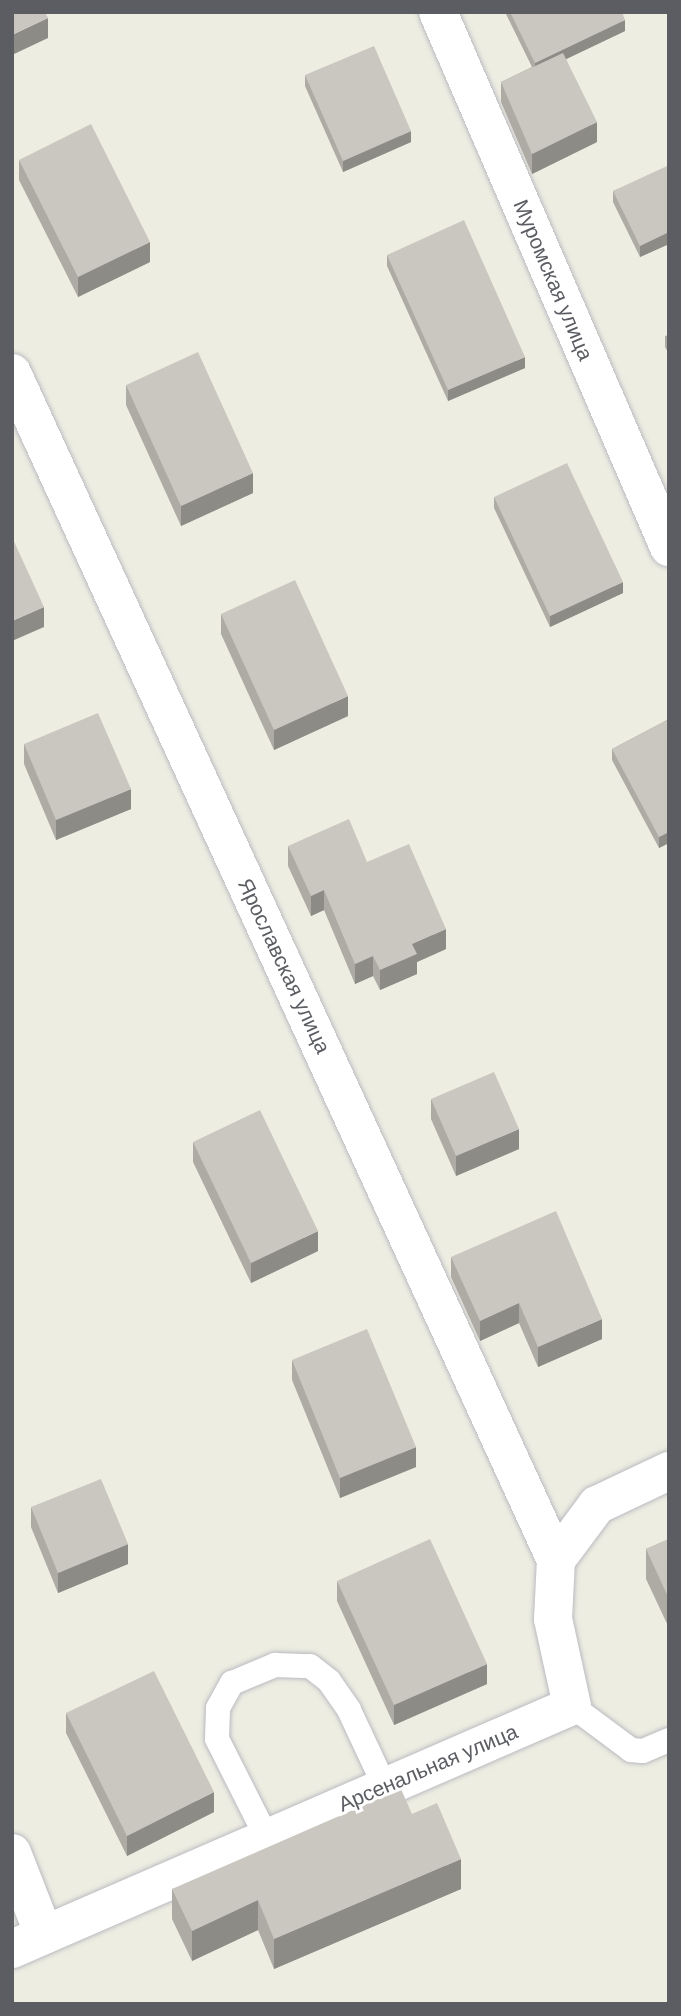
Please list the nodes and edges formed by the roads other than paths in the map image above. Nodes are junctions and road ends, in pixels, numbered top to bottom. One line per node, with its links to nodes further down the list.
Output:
1 (438, 12): 3 (street, Муромская улица)
2 (12, 373): 5 (street, Ярославская улица)
3 (669, 547)
4 (669, 1471): 5 (street)
5 (556, 1560): 6 (street)
6 (572, 1706): 7 (lane); 8 (street, Арсенальная улица)
7 (669, 1740)
8 (384, 1787): 9 (street, Арсенальная улица); 9 (lane)
9 (267, 1838): 11 (street, Арсенальная улица)
10 (12, 1853): 11 (street)
11 (28, 1942)

